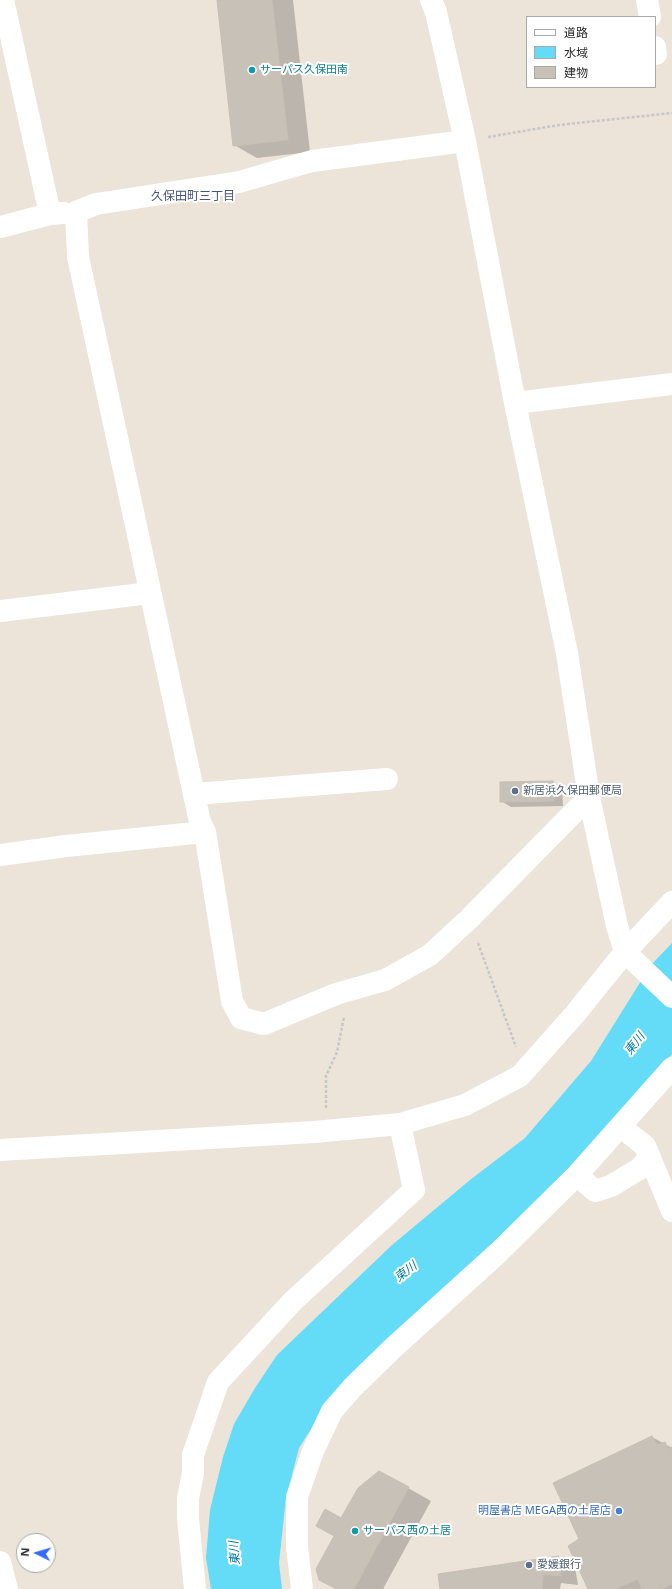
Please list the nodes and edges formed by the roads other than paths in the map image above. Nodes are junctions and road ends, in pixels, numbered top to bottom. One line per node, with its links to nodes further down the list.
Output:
1 (3, 0): 7 (street)
2 (431, 0): 5 (street)
3 (647, 0): 4 (street)
4 (650, 16)
5 (465, 141): 6 (street); 10 (street)
6 (76, 212): 7 (street); 11 (street)
7 (50, 214): 8 (street)
8 (0, 227)
9 (672, 384): 10 (street)
10 (515, 403): 15 (street)
11 (150, 593): 12 (street); 14 (street)
12 (0, 611)
13 (387, 779): 14 (street)
14 (194, 794): 16 (street)
15 (589, 797): 16 (street); 19 (street)
16 (205, 832): 17 (street)
17 (0, 855)
18 (672, 902): 19 (street)
19 (632, 959): 20 (street); 22 (street)
20 (672, 997)
21 (672, 1068): 23 (street)
22 (400, 1124): 24 (street); 30 (street)
23 (621, 1127): 25 (street); 26 (street)
24 (0, 1150)
25 (650, 1157): 26 (street); 27 (street)
26 (577, 1175): 31 (street)
27 (672, 1212)
28 (0, 1562): 29 (street)
29 (7, 1589)
30 (194, 1589)
31 (302, 1589)

